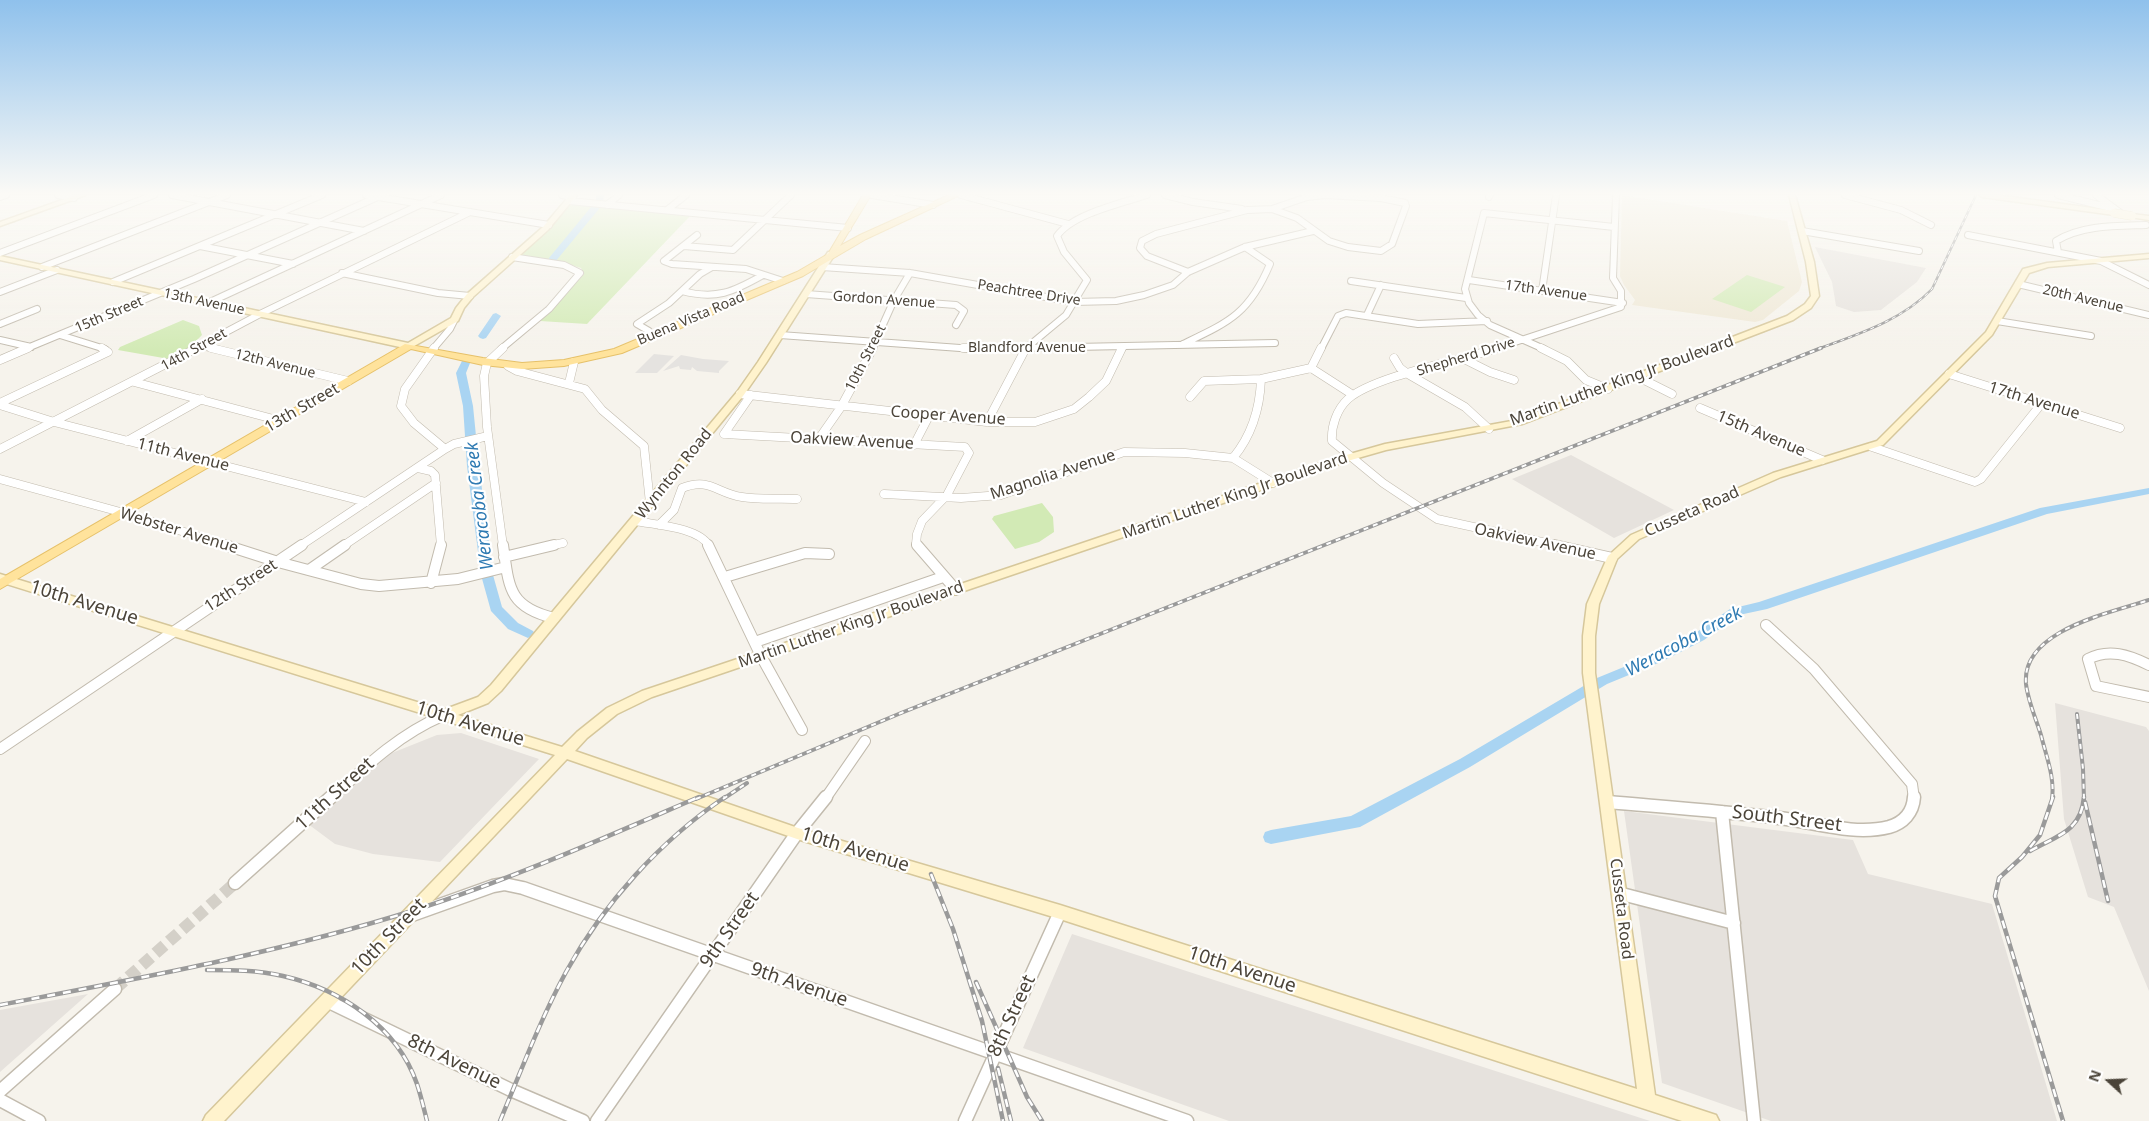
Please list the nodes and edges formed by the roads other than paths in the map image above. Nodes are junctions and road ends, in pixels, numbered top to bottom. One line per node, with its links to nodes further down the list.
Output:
1 (15, 247): 28 (street)
2 (93, 247): 36 (street)
3 (197, 247): 49 (street)
4 (207, 247): 30 (street)
5 (263, 247): 30 (street, 15th Street)
6 (329, 247): 35 (street)
7 (396, 247): 41 (street, 14th Street)
8 (523, 247): 32 (main road, 13th Street)
9 (682, 247): 37 (street)
10 (695, 247): 11 (street)
11 (736, 247)
12 (835, 247): 29 (main road, Wynnton Road)
13 (845, 247): 29 (main road, Buena Vista Road)
14 (1060, 247): 61 (street)
15 (1140, 247): 40 (street)
16 (1245, 247): 40 (street, Peachtree Drive); 83 (street)
17 (1351, 247): 18 (street)
18 (1387, 247)
19 (1477, 247): 46 (street)
20 (1548, 247): 54 (street)
21 (1614, 247): 63 (street)
22 (1806, 247): 99 (main road, Martin Luther King Jr Boulevard)
23 (1897, 247): 26 (street)
24 (2035, 247): 27 (street)
25 (2057, 247): 27 (street)
26 (1919, 251)
27 (2058, 252): 34 (street)
28 (0, 253)
29 (831, 254): 38 (main road, Wynnton Road); 43 (main road, Buena Vista Road)
30 (245, 255): 35 (street); 56 (street, 15th Street)
31 (2149, 256): 34 (main road, Cusseta Road)
32 (512, 257): 58 (main road, 13th Street); 93 (street)
33 (0, 258): 36 (main road, 13th Avenue)
34 (2101, 261): 50 (main road, Cusseta Road); 52 (street)
35 (293, 264): 62 (street)
36 (42, 267): 39 (main road, 13th Avenue)
37 (713, 267): 44 (street); 53 (street)
38 (822, 267): 42 (street, Peachtree Drive); 45 (main road, Wynnton Road)
39 (58, 270): 49 (main road, 13th Avenue); 55 (street)
40 (1188, 272): 61 (street, Peachtree Drive)
41 (342, 273): 58 (street); 67 (street, 14th Street)
42 (910, 273): 60 (street, 10th Street); 61 (street, Peachtree Drive)
43 (800, 274): 45 (main road); 47 (main road, Buena Vista Road)
44 (763, 275): 47 (street); 53 (street)
45 (817, 276): 57 (main road, Wynnton Road)
46 (1469, 280): 54 (street, 17th Avenue); 59 (street)
47 (783, 281): 78 (main road, Buena Vista Road)
48 (1351, 281): 51 (street)
49 (113, 282): 56 (main road, 13th Avenue)
50 (2018, 284): 69 (street, 20th Avenue); 72 (main road, Cusseta Road)
51 (1381, 285): 59 (street); 68 (street)
52 (2149, 285)
53 (682, 291): 78 (street)
54 (1542, 291): 63 (street, 17th Avenue)
55 (0, 292)
56 (162, 293): 62 (main road, 13th Avenue); 76 (street, 15th Street)
57 (806, 294): 60 (street, Gordon Avenue); 75 (main road, Wynnton Road)
58 (470, 296): 70 (main road, 13th Street)
59 (1466, 298): 71 (street)
60 (894, 300): 64 (street, Gordon Avenue); 81 (street, 10th Street)
61 (1074, 302): 89 (street)
62 (208, 303): 67 (main road, 13th Avenue)
63 (1623, 303): 80 (street, Shepherd Drive)
64 (962, 307): 74 (street)
65 (37, 309): 73 (street)
66 (1352, 312): 68 (street); 96 (street)
67 (260, 314): 84 (street, 14th Street); 85 (main road, 13th Avenue)
68 (1367, 315): 71 (street)
69 (2149, 315)
70 (454, 319): 85 (main road, 13th Street); 88 (street)
71 (1487, 321): 80 (street)
72 (1997, 321): 77 (street); 98 (main road, Cusseta Road)
73 (0, 324)
74 (956, 325)
75 (780, 335): 81 (street, Blandford Avenue); 106 (main road, Wynnton Road)
76 (60, 336): 86 (street, 15th Street); 113 (street)
77 (2090, 336)
78 (650, 337): 94 (main road, Buena Vista Road)
79 (0, 340): 86 (street)
80 (1520, 340): 91 (street, Shepherd Drive); 105 (street)
81 (876, 343): 89 (street, Blandford Avenue); 114 (street, 10th Street)
82 (1275, 343): 83 (street, Blandford Avenue)
83 (1181, 345): 87 (street, Blandford Avenue)
84 (202, 346): 102 (street, 14th Street); 103 (street, 12th Avenue)
85 (409, 346): 88 (main road, Buena Vista Road); 103 (main road, 13th Street)
86 (31, 347): 92 (street, 15th Street)
87 (1122, 347): 89 (street, Blandford Avenue); 119 (street, Cooper Avenue)
88 (433, 350): 93 (main road, Buena Vista Road); 129 (street)
89 (1024, 350): 119 (street)
90 (1394, 358): 97 (street)
91 (1464, 359): 97 (street, Shepherd Drive); 101 (street)
92 (0, 360)
93 (487, 362): 95 (main road, Buena Vista Road); 123 (street)
94 (574, 362): 95 (main road, Buena Vista Road); 104 (street)
95 (508, 366): 104 (street)
96 (1311, 368): 100 (street); 109 (street)
97 (1408, 374): 109 (street, Shepherd Drive); 120 (street)
98 (1949, 374): 112 (street, 17th Avenue); 127 (main road, Cusseta Road)
99 (1638, 377): 105 (main road, Martin Luther King Jr Boulevard); 107 (street)
100 (1261, 379): 110 (street); 131 (street)
101 (1514, 380)
102 (134, 382): 111 (street); 118 (street, 14th Street)
103 (348, 382): 117 (main road, 13th Street)
104 (569, 383): 142 (street)
105 (1608, 389): 120 (main road, Martin Luther King Jr Boulevard)
106 (740, 394): 108 (street, Cooper Avenue); 142 (main road, Wynnton Road)
107 (1672, 394)
108 (751, 395): 114 (street, Cooper Avenue); 122 (street, Wynnton Road)
109 (1353, 395): 130 (street)
110 (1190, 397)
111 (202, 399): 117 (street); 125 (street)
112 (2042, 403): 121 (street, 17th Avenue); 127 (street)
113 (0, 404): 118 (street, 11th Avenue)
114 (841, 407): 116 (street, Cooper Avenue); 124 (street, 10th Street)
115 (1700, 408): 132 (street, 15th Avenue)
116 (929, 416): 119 (street, Cooper Avenue); 126 (street)
117 (281, 421): 133 (main road, 13th Street)
118 (54, 422): 125 (street, 11th Avenue); 128 (street, 14th Street)
119 (987, 422)
120 (1489, 428): 130 (main road, Martin Luther King Jr Boulevard)
121 (2120, 428)
122 (724, 434): 124 (street, Oakview Avenue)
123 (488, 436): 129 (street, 12th Street); 148 (street)
124 (818, 440): 126 (street, Oakview Avenue)
125 (127, 441): 133 (street, 11th Avenue)
126 (914, 445): 139 (street, Oakview Avenue)
127 (1872, 447): 132 (main road, Cusseta Road)
128 (0, 449)
129 (446, 449): 134 (street, 12th Street)
130 (1350, 457): 137 (main road, Martin Luther King Jr Boulevard); 149 (street, Oakview Avenue)
131 (1233, 458): 137 (street, Magnolia Avenue); 139 (street, Magnolia Avenue)
132 (1822, 460): 149 (main road, Cusseta Road)
133 (211, 462): 141 (street, 11th Avenue); 143 (main road, 13th Street)
134 (418, 468): 136 (street); 141 (street, 12th Street)
135 (0, 479): 143 (street, Webster Avenue)
136 (436, 482): 152 (street); 156 (street)
137 (1273, 483): 157 (main road, Martin Luther King Jr Boulevard)
138 (884, 494): 139 (street, Magnolia Avenue)
139 (946, 496): 154 (street)
140 (797, 499): 145 (street)
141 (366, 502): 150 (street, 12th Street)
142 (650, 503): 144 (main road, Wynnton Road)
143 (124, 513): 150 (street, Webster Avenue); 155 (main road, 13th Street)
144 (636, 521): 145 (street); 158 (main road, Wynnton Road)
145 (659, 525): 153 (street)
146 (563, 543): 148 (street)
147 (828, 554): 153 (street)
148 (504, 556): 151 (street)
149 (1612, 558): 170 (main road, Cusseta Road)
150 (278, 562): 152 (street, Webster Avenue); 160 (street, 12th Street)
151 (506, 567): 156 (street, Webster Avenue); 158 (street)
152 (309, 570): 156 (street, Webster Avenue)
153 (725, 577): 161 (street)
154 (943, 577): 157 (street); 161 (street)
155 (3, 581): 160 (main road, 10th Avenue)
156 (431, 583)
157 (956, 590): 162 (main road, Martin Luther King Jr Boulevard)
158 (554, 618): 165 (main road, Wynnton Road)
159 (1766, 625): 171 (street, South Street)
160 (173, 630): 165 (main road, 10th Avenue); 168 (street, 12th Street)
161 (754, 642): 162 (street)
162 (761, 656): 166 (street); 169 (main road, Martin Luther King Jr Boulevard)
163 (2149, 665): 164 (street)
164 (2149, 697)
165 (442, 716): 169 (main road, 10th Avenue); 173 (street, 11th Street)
166 (802, 730)
167 (865, 741): 172 (street, 9th Street)
168 (0, 748)
169 (566, 753): 172 (main road, 10th Avenue); 176 (main road, 10th Street)
170 (1608, 802): 171 (street); 174 (main road, Cusseta Road)
171 (1722, 812): 177 (street, South Street)
172 (797, 833): 175 (main road, 10th Avenue); 178 (street, 9th Street)
173 (235, 883)
174 (1618, 893): 177 (street); 184 (main road, Cusseta Road)
175 (1060, 912): 181 (street, 8th Street); 184 (main road, 10th Avenue)
176 (410, 916): 178 (street, 9th Avenue); 180 (main road, 10th Street)
177 (1734, 923): 192 (street, South Street)
178 (712, 954): 181 (street, 9th Avenue); 188 (street, 9th Street)
179 (115, 989): 182 (street)
180 (327, 1001): 186 (main road, 10th Street); 187 (street, 8th Avenue)
181 (994, 1054): 189 (street, 8th Street); 190 (street, 9th Avenue)
182 (0, 1091)
183 (0, 1100): 185 (street)
184 (1647, 1100): 191 (main road, 10th Avenue)
185 (39, 1121)
186 (212, 1121)
187 (583, 1121)
188 (597, 1121)
189 (965, 1121)
190 (1186, 1121)
191 (1710, 1121)
192 (1754, 1121)

